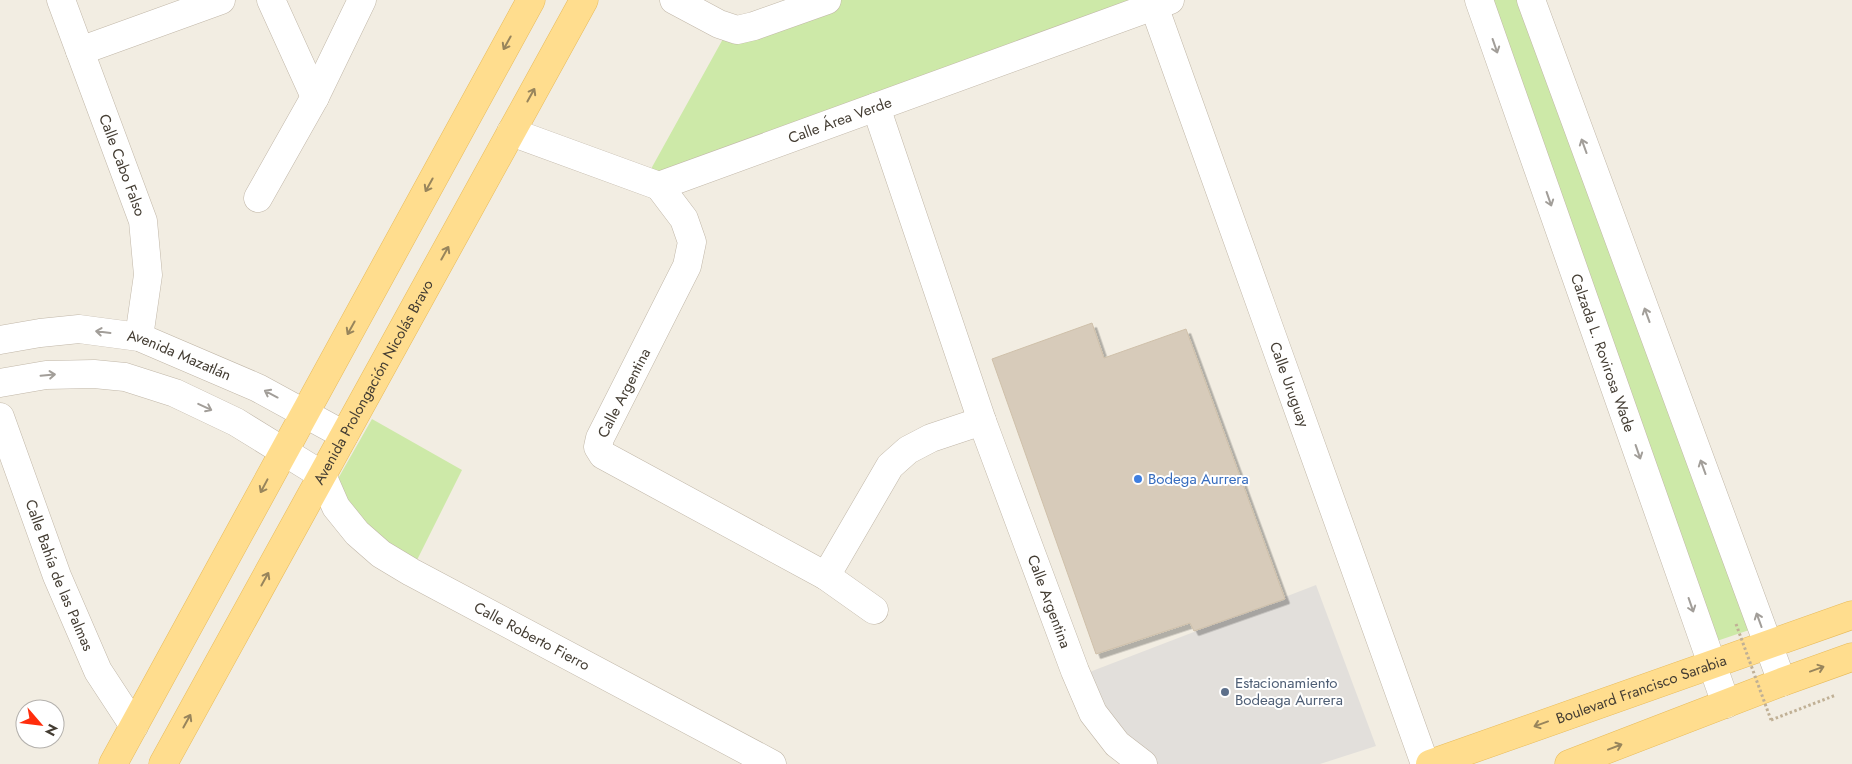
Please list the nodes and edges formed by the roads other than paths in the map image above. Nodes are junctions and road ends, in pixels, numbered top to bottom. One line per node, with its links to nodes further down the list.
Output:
1 (62, 0): 12 (street, Calle Cabo Falso)
2 (272, 0): 13 (street)
3 (362, 0): 13 (street)
4 (530, 0): 21 (main road, one-way to 21)
5 (584, 0): 15 (main road, Avenida Prolongación Nicolás Bravo, one-way to 5)
6 (674, 0): 7 (street)
7 (827, 0)
8 (1479, 0): 32 (street, Calzada L. Rovirosa Wade, one-way to 32)
9 (1531, 0): 30 (street, one-way to 9)
10 (206, 2): 12 (street)
11 (1162, 3): 14 (street, Calle Área Verde); 40 (street, Calle Uruguay)
12 (80, 51): 18 (street, Calle Cabo Falso)
13 (315, 97): 17 (street)
14 (876, 107): 16 (street, Calle Área Verde); 23 (street, Calle Argentina)
15 (511, 132): 16 (street); 24 (main road, Avenida Prolongación Nicolás Bravo, one-way to 15)
16 (659, 186): 27 (street, Calle Argentina)
17 (258, 198)
18 (139, 337): 19 (street, Avenida Mazatlán, one-way to 19); 21 (street, Avenida Mazatlán, one-way to 18)
19 (0, 340)
20 (0, 383): 25 (street, one-way to 25)
21 (304, 412): 24 (street, Avenida Mazatlán); 25 (main road)
22 (0, 417): 35 (street, Calle Bahía de las Palmas)
23 (982, 421): 27 (street); 39 (street, Calle Argentina)
24 (344, 435): 26 (main road, Avenida Prolongación Nicolás Bravo)
25 (283, 451): 26 (street); 35 (main road, one-way to 35)
26 (322, 475): 37 (main road, Avenida Prolongación Nicolás Bravo, one-way to 26); 38 (street, Calle Roberto Fierro)
27 (826, 576): 28 (street, Calle Argentina)
28 (874, 610)
29 (1852, 614): 30 (main road, Boulevard Francisco Sarabia)
30 (1769, 645): 32 (main road, Boulevard Francisco Sarabia); 33 (street)
31 (1852, 657): 33 (main road, one-way to 31)
32 (1712, 663): 34 (street, Calzada L. Rovirosa Wade); 41 (main road, Boulevard Francisco Sarabia, one-way to 41)
33 (1782, 682): 34 (main road)
34 (1726, 704): 42 (main road, one-way to 34)
35 (134, 726): 36 (main road)
36 (113, 764)
37 (163, 764)
38 (772, 764)
39 (1143, 764)
40 (1425, 764)
41 (1430, 764)
42 (1569, 764)

